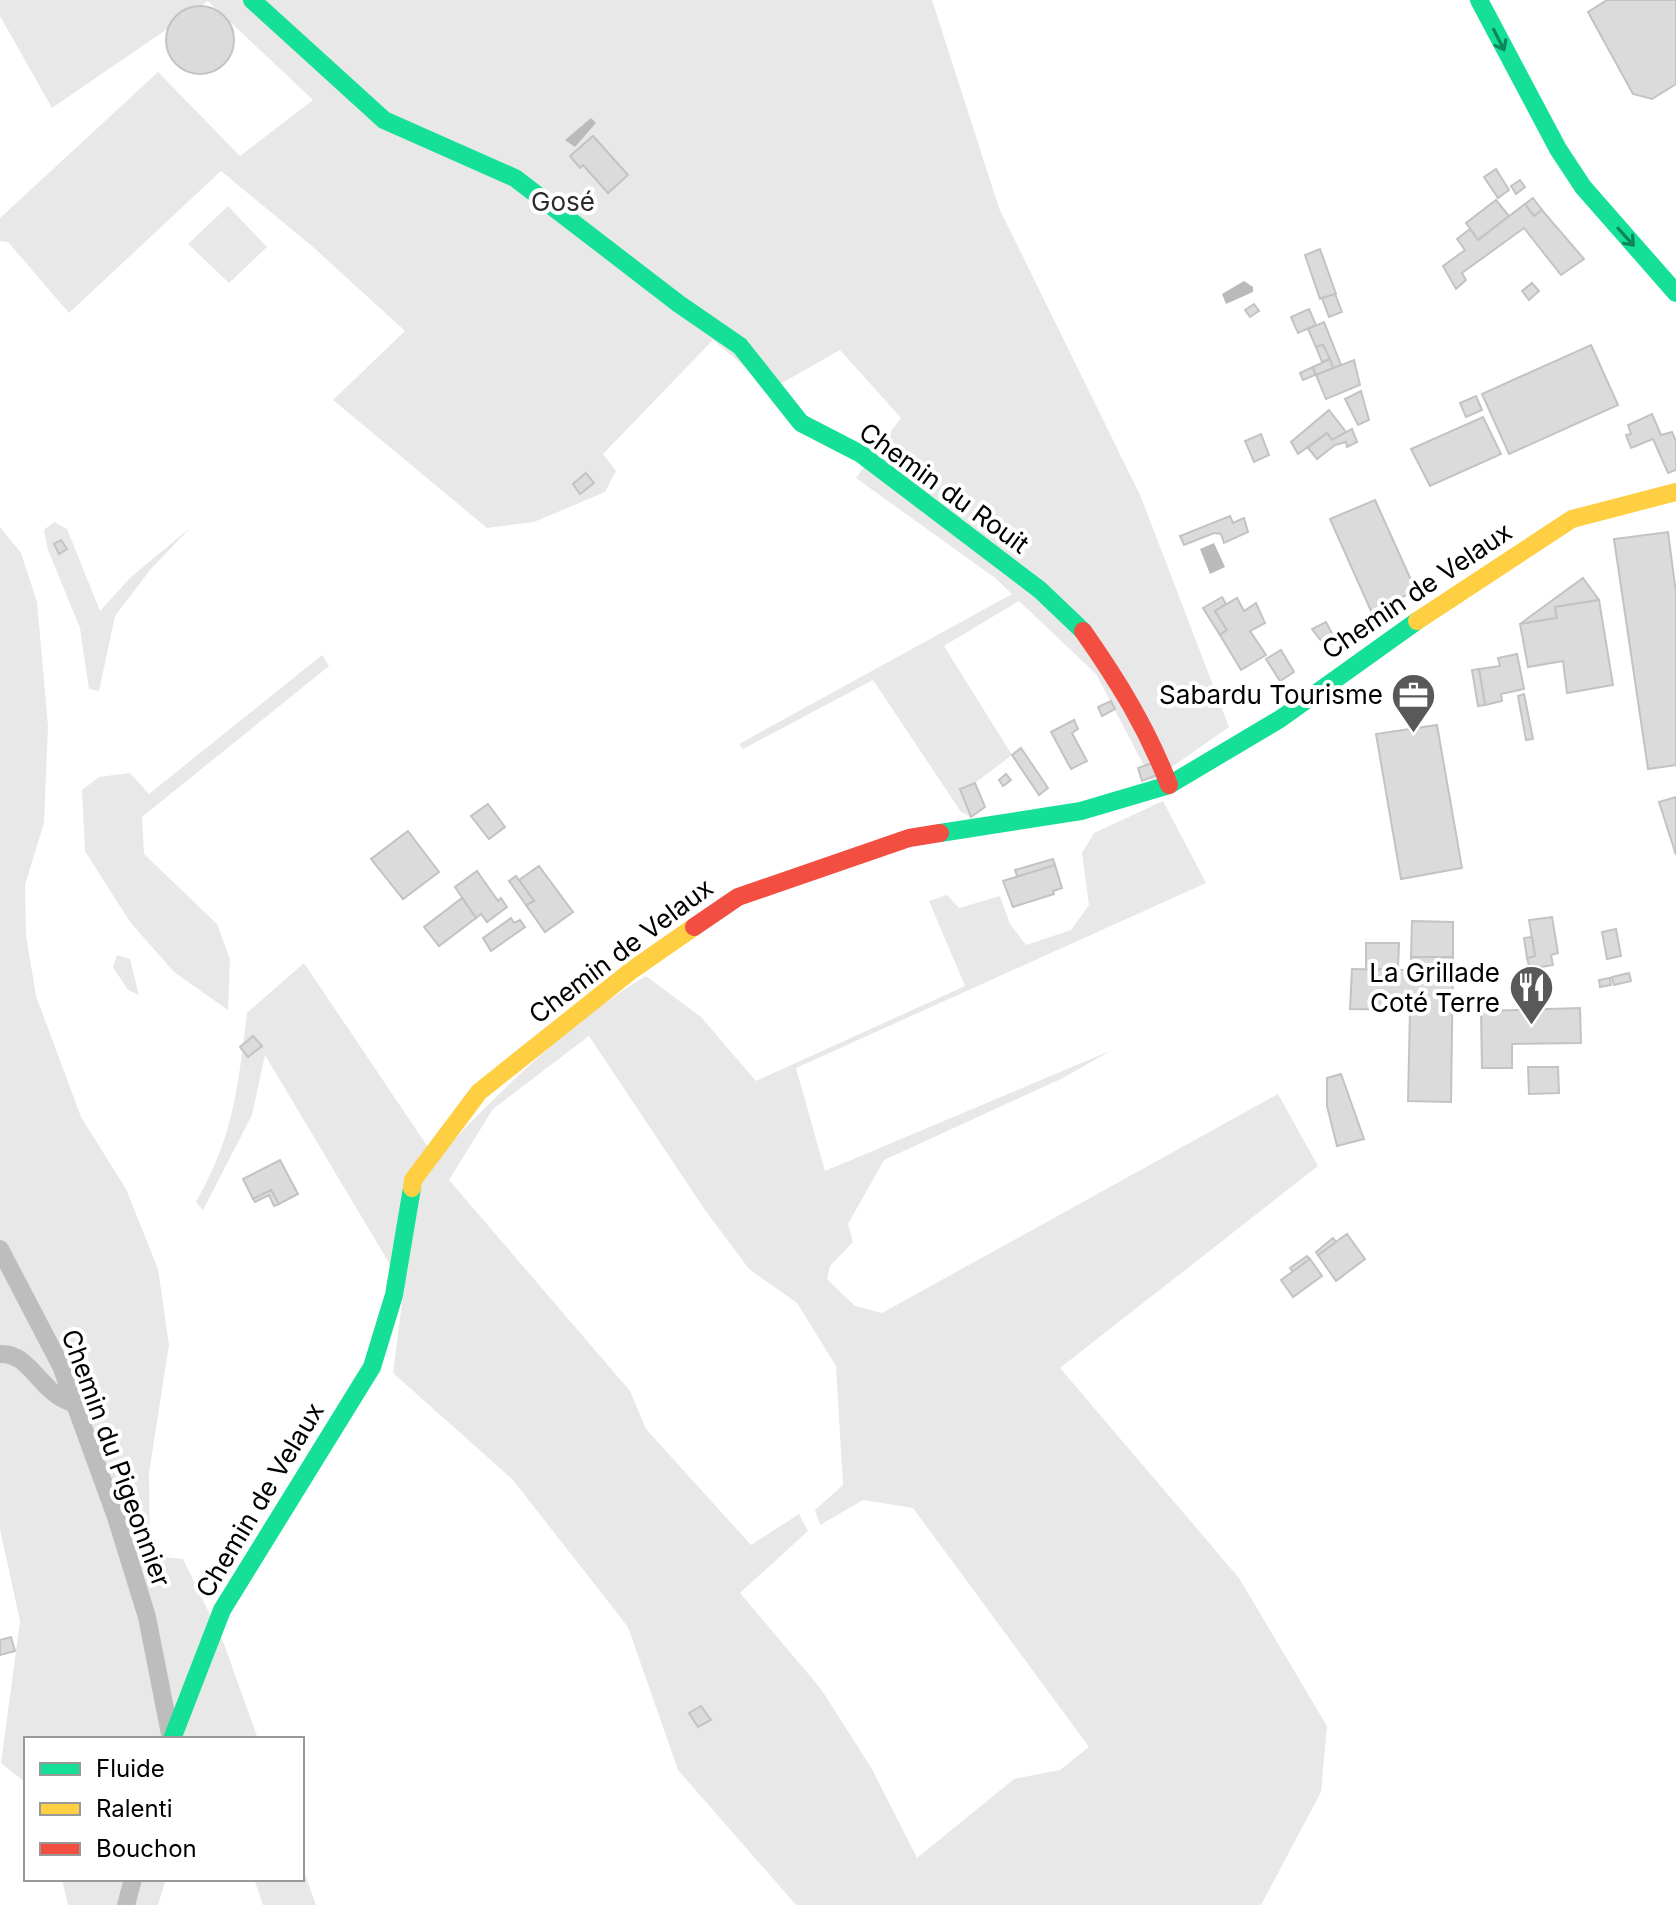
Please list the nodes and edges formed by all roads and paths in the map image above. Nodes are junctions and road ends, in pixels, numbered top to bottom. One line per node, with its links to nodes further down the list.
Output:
1 (252, 0): 7 (street, Chemin du Rouit)
2 (1479, 0): 5 (street, one-way to 5)
3 (1496, 0): 4 (street)
4 (1676, 268)
5 (1676, 293)
6 (1676, 492): 7 (street, Chemin de Velaux)
7 (1169, 785): 12 (street, Chemin de Velaux)
8 (0, 1249): 10 (street, Chemin du Pigeonnier)
9 (0, 1354): 10 (street)
10 (74, 1403): 11 (street, Chemin du Pigeonnier)
11 (172, 1737)
12 (173, 1737)
13 (132, 1881): 14 (street)
14 (126, 1905)

